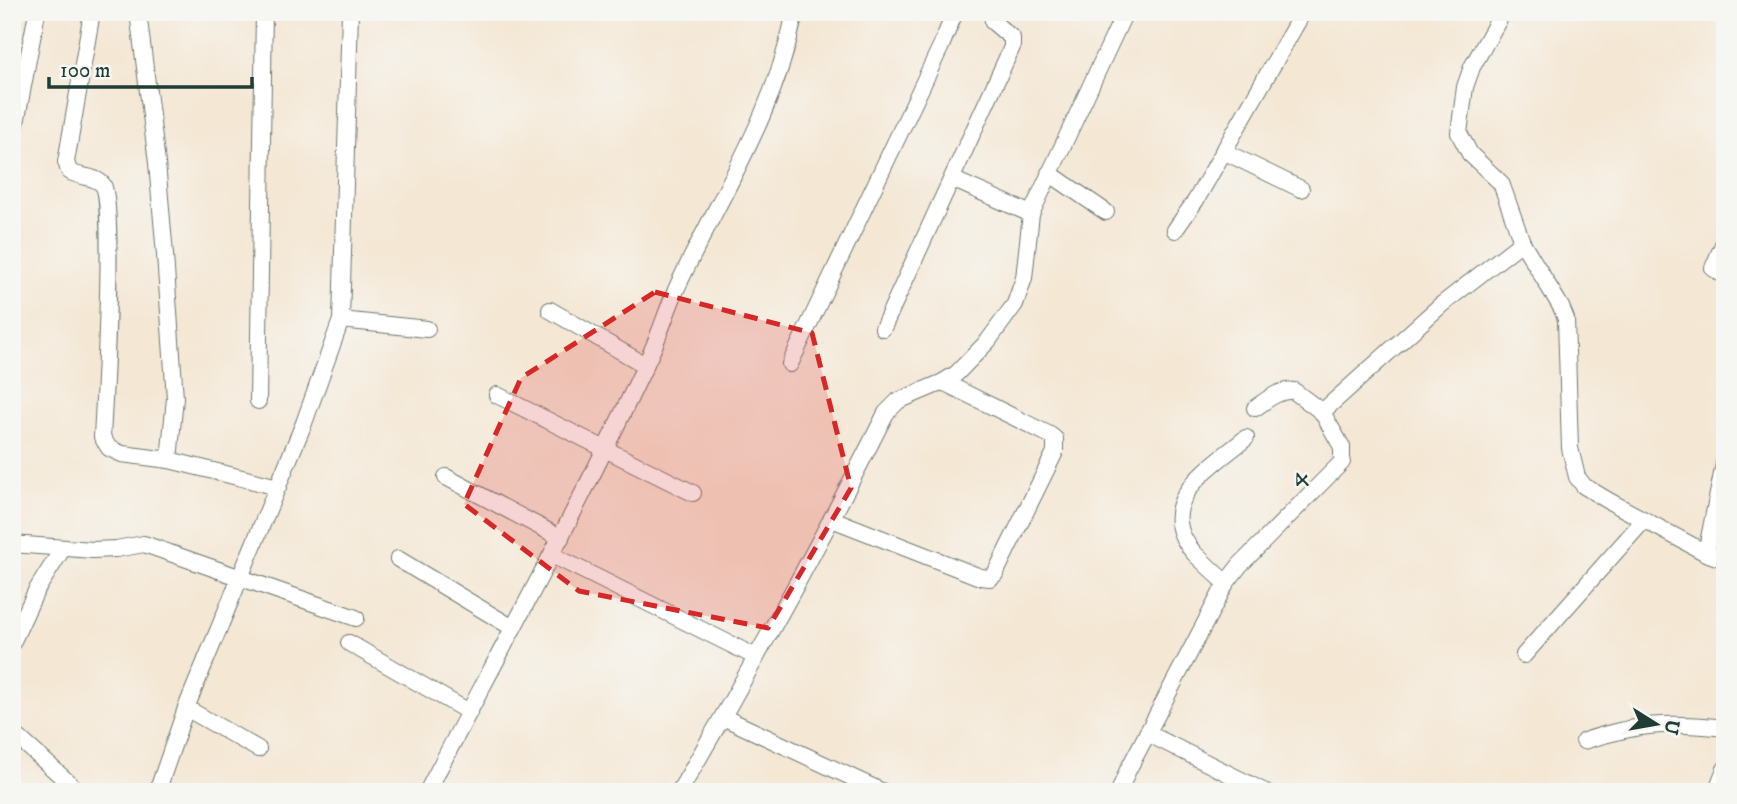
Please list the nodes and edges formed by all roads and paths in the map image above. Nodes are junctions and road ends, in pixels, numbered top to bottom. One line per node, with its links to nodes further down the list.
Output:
1 (37, 12): 12 (street)
2 (92, 12): 37 (street)
3 (138, 12): 37 (street)
4 (264, 12): 31 (street)
5 (350, 12): 24 (street)
6 (795, 12): 28 (street)
7 (955, 12): 27 (street)
8 (993, 12): 15 (street)
9 (1125, 12): 14 (street)
10 (1303, 12): 13 (street)
11 (1503, 12): 21 (street)
12 (12, 144)
13 (1223, 151): 16 (street); 19 (street)
14 (1049, 173): 17 (street); 18 (street)
15 (952, 180): 18 (street); 25 (street)
16 (1301, 189)
17 (1106, 212)
18 (1031, 214): 29 (street)
19 (1175, 230)
20 (1725, 240): 22 (street)
21 (1522, 242): 33 (street); 42 (street)
22 (1725, 276)
23 (550, 310): 28 (street)
24 (341, 320): 26 (street); 39 (street)
25 (883, 328)
26 (427, 329)
27 (790, 364)
28 (645, 365): 35 (street)
29 (943, 382): 41 (street); 41 (street)
30 (497, 396): 35 (street)
31 (258, 401)
32 (1255, 408): 33 (street)
33 (1322, 412): 51 (street, 4)
34 (1246, 438): 51 (street)
35 (604, 449): 40 (street); 43 (street)
36 (1725, 459): 46 (street)
37 (169, 460): 39 (street)
38 (446, 477): 43 (street)
39 (278, 487): 50 (street)
40 (693, 493)
41 (832, 519): 57 (street)
42 (1644, 520): 46 (street); 56 (street)
43 (561, 538): 47 (street)
44 (12, 544): 45 (street)
45 (63, 548): 50 (street); 54 (street)
46 (1706, 553): 49 (street)
47 (552, 555): 53 (street); 57 (street)
48 (398, 559): 53 (street)
49 (1725, 560)
50 (241, 578): 52 (street); 58 (street)
51 (1226, 583): 63 (street, 4)
52 (356, 618)
53 (513, 628): 59 (street)
54 (12, 643)
55 (349, 643): 59 (street)
56 (1524, 655)
57 (756, 657): 60 (street)
58 (186, 708): 65 (street); 68 (street)
59 (469, 712): 69 (street)
60 (723, 718): 66 (street); 70 (street)
61 (1725, 728): 64 (street)
62 (12, 732): 67 (street)
63 (1147, 733): 72 (street, 4); 73 (street)
64 (1584, 741)
65 (258, 749)
66 (861, 787): 71 (street)
67 (79, 792)
68 (157, 792)
69 (427, 792)
70 (679, 792)
71 (883, 792)
72 (1119, 792)
73 (1265, 792)

